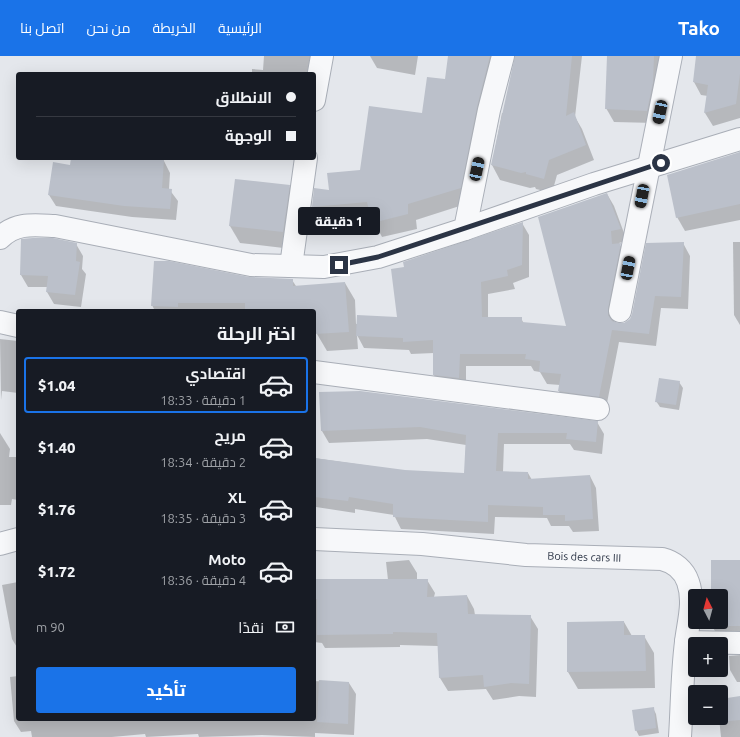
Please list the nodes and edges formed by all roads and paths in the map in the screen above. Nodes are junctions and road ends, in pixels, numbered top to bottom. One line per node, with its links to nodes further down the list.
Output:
1 (322, 56): 4 (street)
2 (503, 56): 8 (street)
3 (671, 56): 7 (street)
4 (316, 89)
5 (740, 139): 7 (street)
6 (306, 160): 10 (street)
7 (648, 167): 8 (street); 11 (street)
8 (464, 229): 10 (street)
9 (0, 238): 10 (street)
10 (291, 266)
11 (620, 311)
12 (0, 322): 13 (street)
13 (16, 326)
14 (316, 372): 15 (street)
15 (598, 409)
16 (316, 539): 19 (street, Bois des cars III)
17 (16, 540): 18 (street)
18 (0, 544)
19 (686, 642): 20 (street); 21 (street, Bois des cars III)
20 (740, 643)
21 (680, 737)

